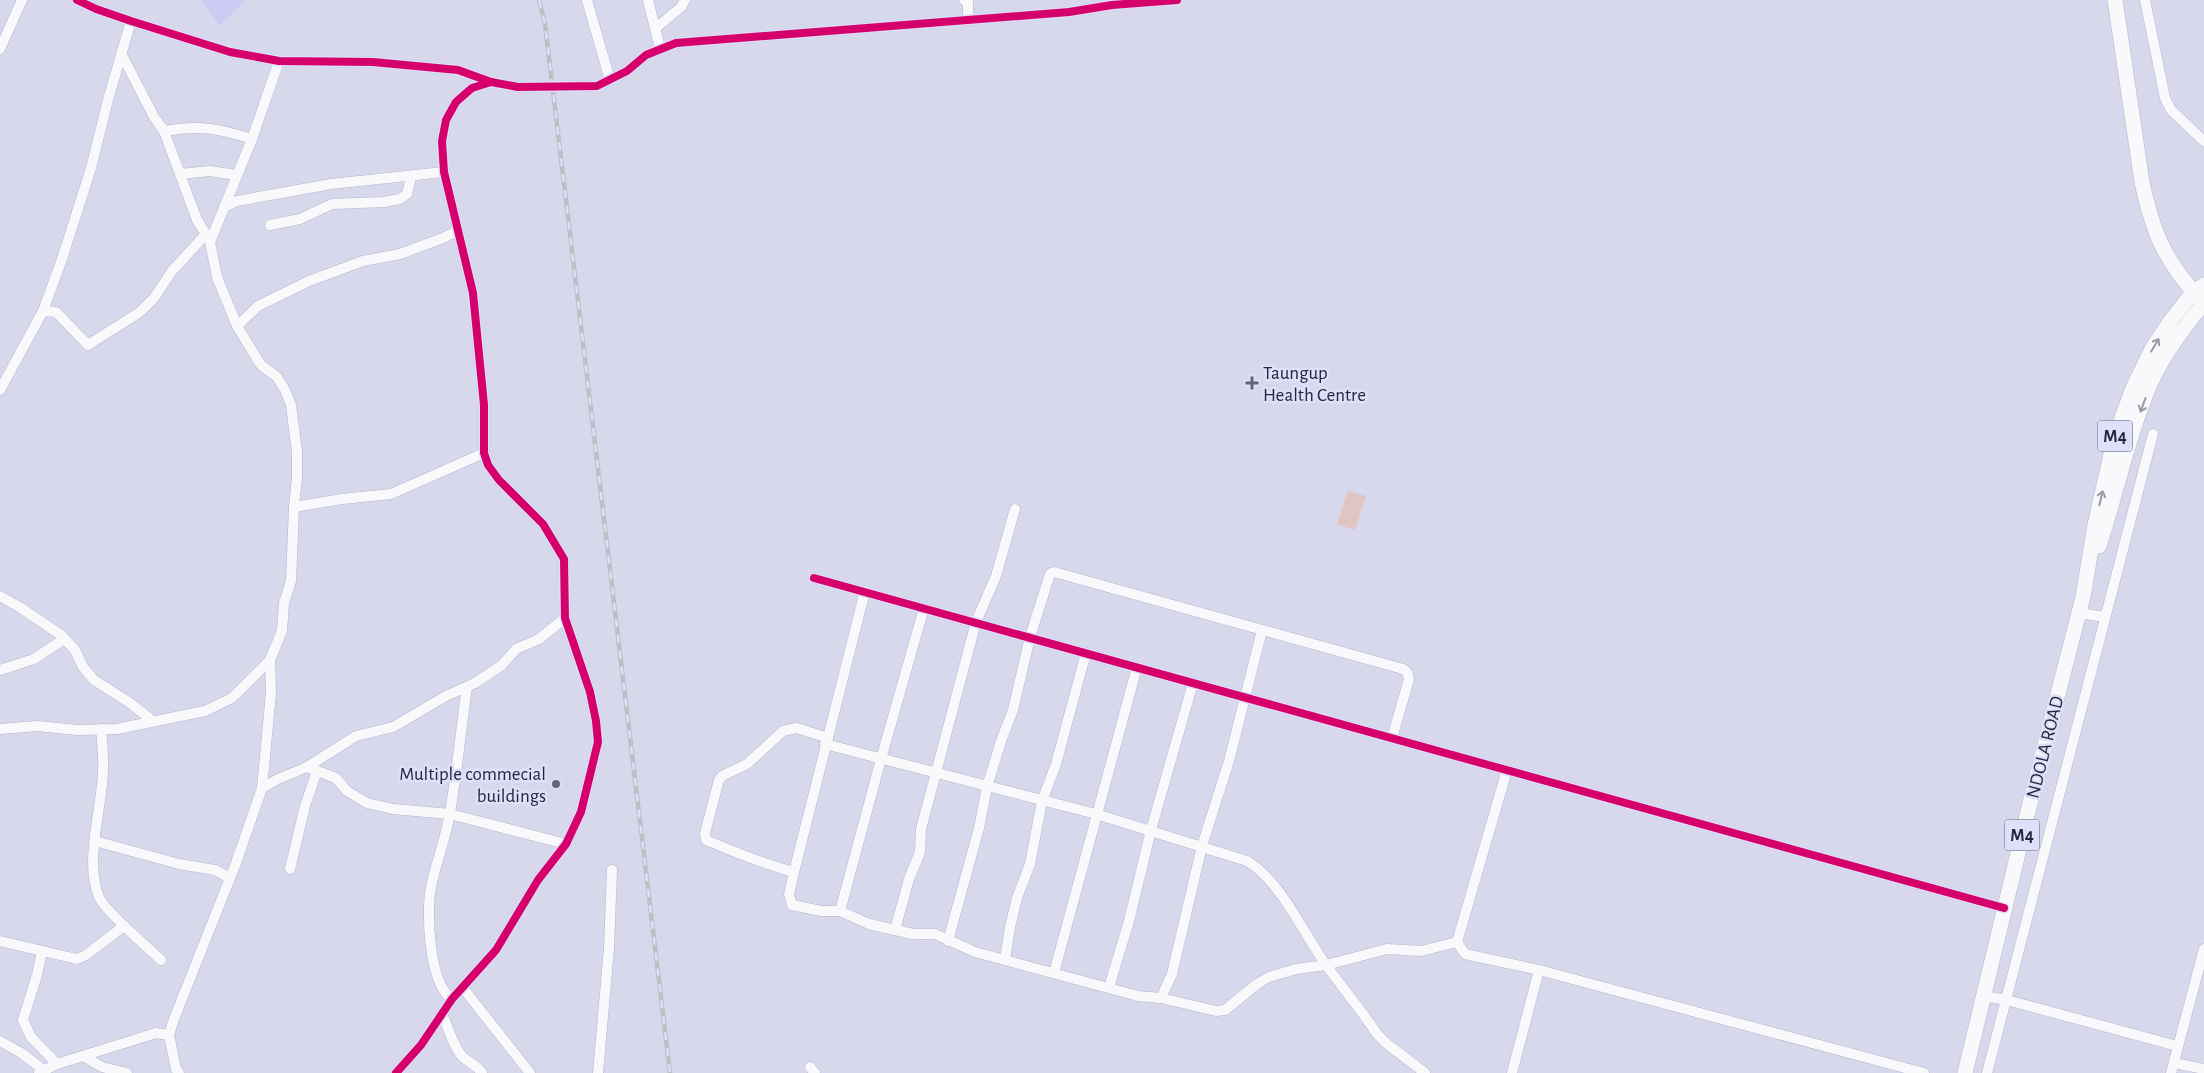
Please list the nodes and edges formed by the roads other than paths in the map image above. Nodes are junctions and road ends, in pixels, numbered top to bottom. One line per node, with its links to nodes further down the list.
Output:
1 (22, 0): 17 (street)
2 (77, 0): 14 (street)
3 (587, 0): 22 (street)
4 (648, 0): 15 (street)
5 (685, 0): 15 (street)
6 (1072, 0): 12 (street)
7 (1165, 0): 8 (street); 12 (street)
8 (1177, 0)
9 (2115, 0): 35 (main road, M4)
10 (2145, 0): 26 (street)
11 (967, 1): 13 (street)
12 (1069, 12): 13 (street)
13 (968, 20): 16 (street)
14 (131, 21): 18 (street); 19 (street)
15 (656, 28): 16 (street)
16 (660, 48): 22 (street)
17 (0, 49)
18 (121, 53): 20 (street); 21 (street)
19 (279, 61): 23 (street); 25 (street)
20 (116, 69): 21 (street); 37 (street)
21 (130, 69): 24 (street)
22 (610, 80): 23 (street)
23 (491, 82): 27 (street)
24 (164, 131): 25 (street); 28 (street)
25 (252, 139): 29 (street)
26 (2204, 141)
27 (444, 172): 30 (street); 33 (street)
28 (180, 174): 29 (street); 34 (street)
29 (236, 175): 31 (street)
30 (411, 177): 31 (street); 32 (street)
31 (224, 207): 34 (street)
32 (270, 225)
33 (457, 230): 38 (street); 41 (street)
34 (208, 238): 37 (street); 38 (street)
35 (2198, 288): 36 (main road, M4); 47 (main road, M4, one-way to 35)
36 (2204, 303): 47 (main road, M4, one-way to 47)
37 (43, 311): 39 (street)
38 (237, 326): 42 (street)
39 (0, 390)
40 (2153, 434): 50 (street)
41 (484, 454): 42 (street); 51 (street)
42 (294, 507): 57 (street)
43 (1015, 510): 52 (street)
44 (814, 578): 45 (street)
45 (865, 592): 48 (street); 67 (street)
46 (0, 596): 55 (street)
47 (2083, 597): 49 (main road, NDOLA ROAD / M4)
48 (924, 608): 52 (street); 68 (street)
49 (2078, 613): 50 (street); 86 (main road, NDOLA ROAD / M4)
50 (2105, 617): 105 (street)
51 (565, 618): 61 (street); 80 (street)
52 (976, 622): 54 (street); 72 (street)
53 (1262, 630): 54 (street); 62 (street); 66 (street)
54 (1030, 637): 56 (street); 73 (street)
55 (64, 639): 59 (street); 63 (street)
56 (1086, 653): 58 (street); 75 (street)
57 (270, 660): 63 (street); 74 (street)
58 (1137, 667): 60 (street); 77 (street)
59 (0, 670)
60 (1193, 682): 62 (street); 78 (street)
61 (467, 687): 69 (street); 76 (street)
62 (1246, 697): 66 (street); 81 (street)
63 (153, 721): 65 (street)
64 (0, 729): 65 (street)
65 (101, 729): 79 (street)
66 (1392, 738): 70 (street)
67 (827, 741): 68 (street); 84 (street); 84 (street)
68 (880, 759): 72 (street); 87 (street)
69 (307, 767): 71 (street); 74 (street)
70 (1506, 770): 86 (street); 92 (street)
71 (317, 771): 76 (street); 82 (street)
72 (936, 774): 73 (street); 89 (street)
73 (987, 787): 75 (street); 91 (street)
74 (262, 788): 85 (street)
75 (1042, 801): 77 (street); 96 (street)
76 (450, 814): 80 (street); 104 (street)
77 (1096, 814): 78 (street); 99 (street)
78 (1151, 830): 81 (street); 100 (street)
79 (96, 841): 85 (street); 88 (street)
80 (566, 844): 101 (street)
81 (1202, 846): 97 (street); 103 (street)
82 (290, 870)
83 (612, 870): 120 (street)
84 (794, 872): 87 (street)
85 (230, 878): 107 (street)
86 (2004, 908): 102 (main road, NDOLA ROAD / M4)
87 (840, 911): 89 (street)
88 (124, 926): 94 (street); 95 (street)
89 (895, 930): 91 (street)
90 (0, 941): 94 (street)
91 (948, 941): 96 (street)
92 (1457, 942): 97 (street); 98 (street)
93 (2204, 949): 109 (street)
94 (42, 951): 111 (street)
95 (161, 960)
96 (1005, 960): 99 (street)
97 (1326, 965): 103 (street); 121 (street)
98 (1539, 970): 122 (street); 123 (street)
99 (1054, 973): 100 (street)
100 (1109, 987): 103 (street)
101 (463, 988): 104 (street); 119 (street)
102 (1983, 996): 105 (street); 124 (main road, NDOLA ROAD / M4)
103 (1161, 998)
104 (452, 999): 106 (street)
105 (2006, 1000): 109 (street); 125 (street)
106 (442, 1014): 117 (street); 118 (street)
107 (169, 1035): 110 (street); 116 (street)
108 (0, 1040): 114 (street)
109 (2177, 1046): 112 (street)
110 (83, 1056): 111 (street); 115 (street)
111 (57, 1064): 114 (street)
112 (2172, 1068): 113 (street)
113 (2204, 1069)
114 (41, 1072)
115 (127, 1073)
116 (179, 1073)
117 (396, 1073)
118 (482, 1073)
119 (530, 1073)
120 (598, 1073)
121 (1425, 1073)
122 (1512, 1073)
123 (1924, 1073)
124 (1965, 1073)
125 (1987, 1073)

